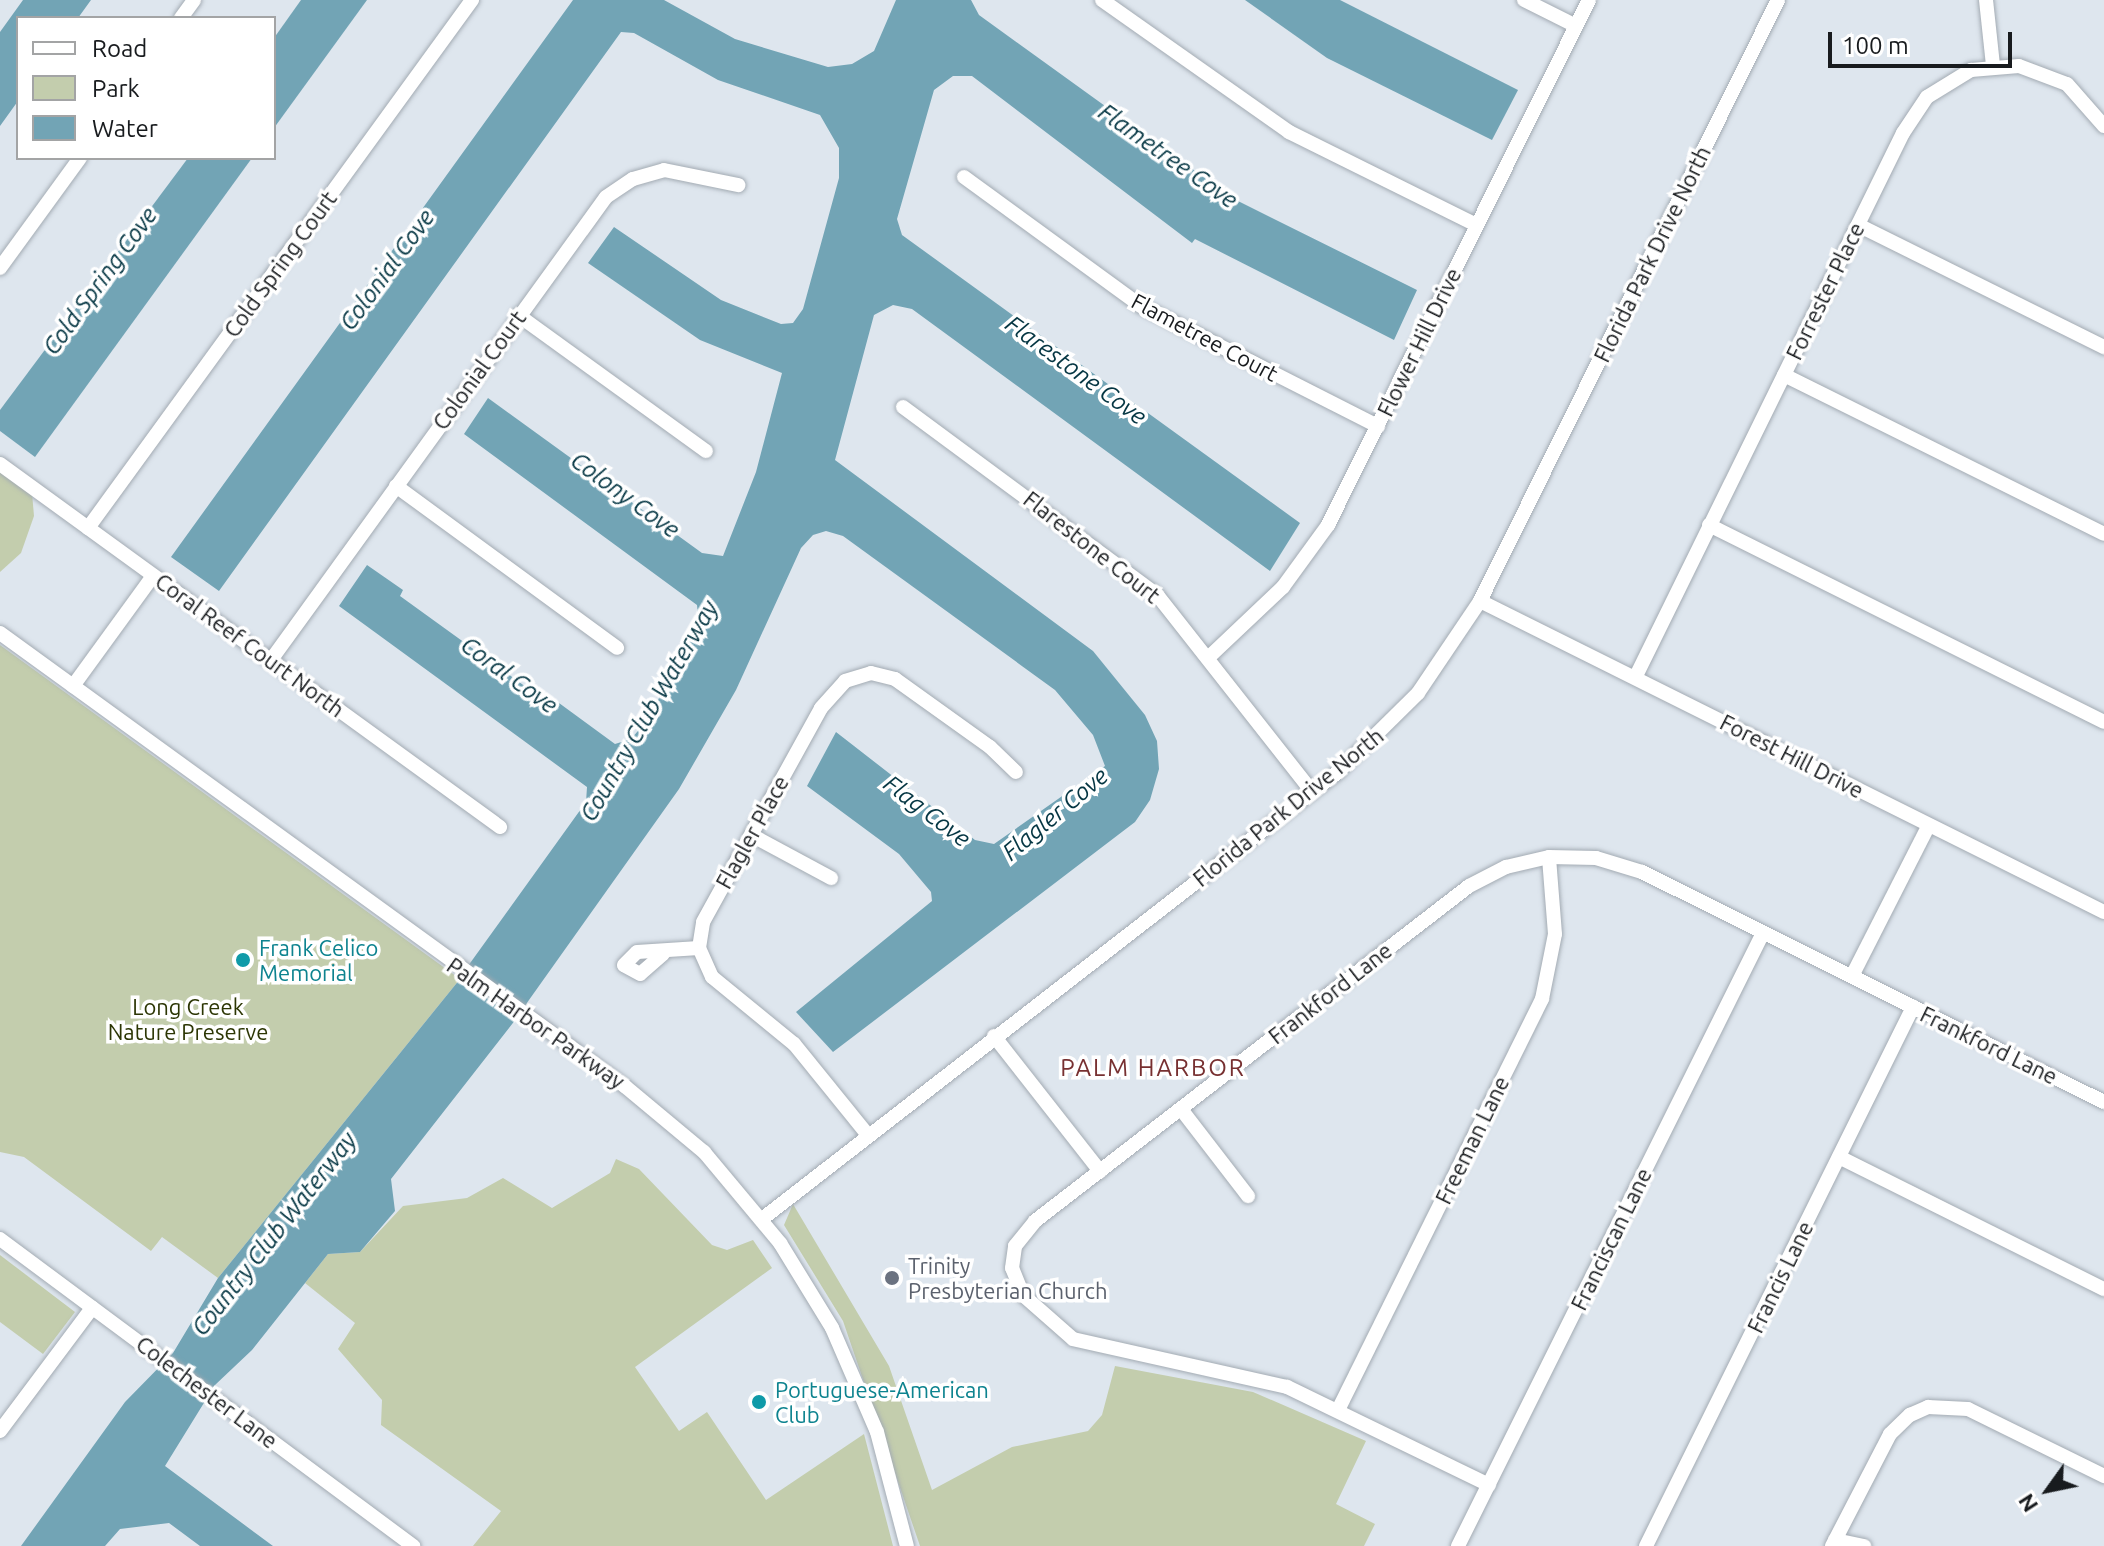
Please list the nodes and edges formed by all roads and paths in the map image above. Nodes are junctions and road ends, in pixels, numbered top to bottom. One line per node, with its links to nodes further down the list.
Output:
1 (472, 0): 25 (street, Cold Spring Court)
2 (1102, 0): 13 (street)
3 (1524, 0): 7 (street)
4 (1589, 0): 7 (street, Flower Hill Drive)
5 (1778, 0): 28 (street, Florida Park Drive North)
6 (1986, 0): 8 (street)
7 (1576, 26): 13 (street, Flower Hill Drive)
8 (1993, 65): 9 (street, Forrester Place); 14 (street, Forrester Place)
9 (2104, 126)
10 (79, 160): 15 (street)
11 (964, 177): 20 (street, Flametree Court)
12 (738, 185): 16 (street, Colonial Court)
13 (1476, 225): 20 (street, Flower Hill Drive)
14 (1858, 225): 17 (street); 18 (street, Forrester Place)
15 (0, 268)
16 (518, 315): 21 (street); 23 (street, Colonial Court)
17 (2104, 347)
18 (1784, 375): 24 (street, Forrester Place); 26 (street)
19 (903, 407): 31 (street, Flarestone Court)
20 (1378, 426): 31 (street, Flower Hill Drive)
21 (706, 451)
22 (0, 464): 25 (street, Coral Reef Court North)
23 (396, 486): 30 (street); 32 (street, Colonial Court)
24 (1709, 525): 33 (street, Forrester Place); 35 (street)
25 (88, 528): 27 (street, Coral Reef Court North)
26 (2104, 534)
27 (153, 576): 32 (street, Coral Reef Court North); 34 (street)
28 (1480, 601): 33 (street, Forest Hill Drive); 37 (street, Florida Park Drive North)
29 (0, 633): 34 (street, Palm Harbor Parkway)
30 (617, 648)
31 (1209, 657): 37 (street, Flarestone Court)
32 (271, 660): 39 (street, Coral Reef Court North)
33 (1636, 676): 38 (street, Forest Hill Drive)
34 (73, 686): 56 (street, Palm Harbor Parkway)
35 (2104, 722)
36 (1016, 772): 40 (street, Flagler Place)
37 (1312, 792): 49 (street, Florida Park Drive North)
38 (1929, 825): 43 (street, Forest Hill Drive); 47 (street)
39 (500, 827)
40 (751, 835): 42 (street); 45 (street, Flagler Place)
41 (1549, 857): 44 (street, Frankford Lane); 51 (street, Frankford Lane); 60 (street, Freeman Lane)
42 (831, 878)
43 (2104, 912)
44 (1763, 933): 47 (street, Frankford Lane); 63 (street, Franciscan Lane)
45 (699, 948): 46 (street); 52 (street)
46 (663, 954)
47 (1852, 976): 48 (street, Frankford Lane)
48 (1913, 1007): 50 (street, Frankford Lane); 53 (street, Francis Lane)
49 (994, 1036): 52 (street, Florida Park Drive North); 54 (street)
50 (2104, 1102)
51 (1181, 1109): 54 (street, Frankford Lane); 55 (street)
52 (867, 1134): 56 (street, Florida Park Drive North)
53 (1839, 1157): 58 (street); 68 (street, Francis Lane)
54 (1100, 1171): 60 (street, Frankford Lane)
55 (1248, 1196)
56 (762, 1219): 66 (street, Palm Harbor Parkway)
57 (0, 1239): 59 (street, Colechester Lane)
58 (2104, 1289)
59 (92, 1308): 61 (street); 65 (street, Colechester Lane)
60 (1338, 1410): 63 (street, Frankford Lane)
61 (0, 1431)
62 (2104, 1476): 64 (street)
63 (1489, 1485): 67 (street, Franciscan Lane)
64 (1834, 1543): 69 (street)
65 (413, 1546)
66 (907, 1546)
67 (1458, 1546)
68 (1646, 1546)
69 (1864, 1546)

